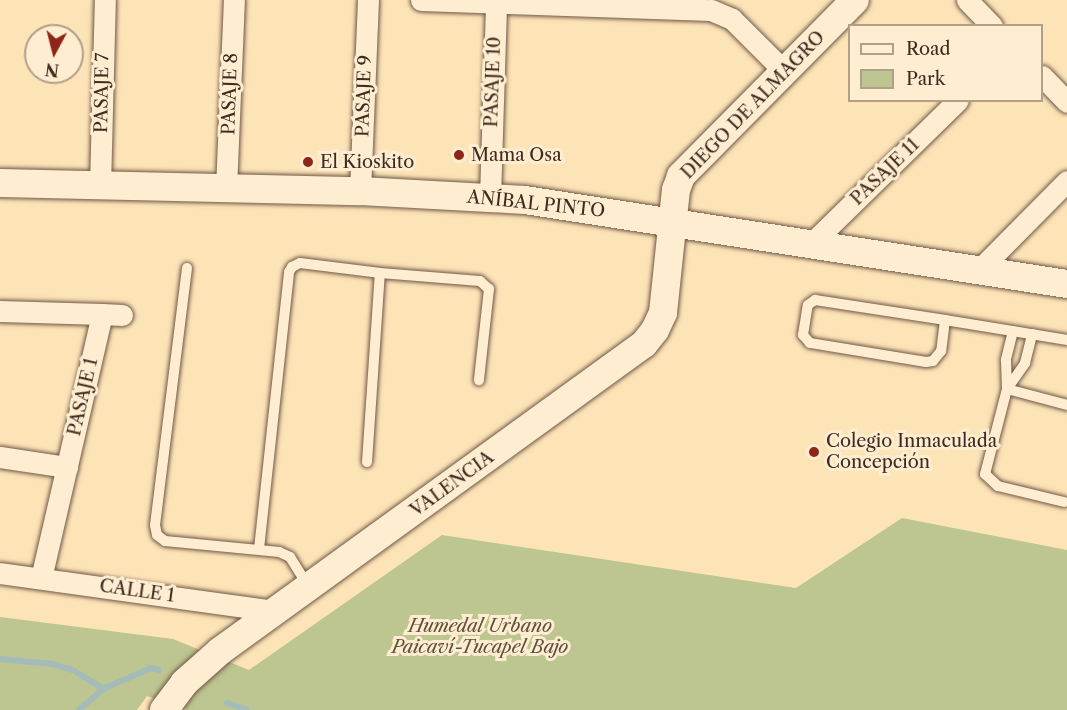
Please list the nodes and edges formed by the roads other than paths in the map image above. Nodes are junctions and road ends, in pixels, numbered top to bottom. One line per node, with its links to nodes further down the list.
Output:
1 (105, 0): 17 (street, PASAJE 7)
2 (234, 0): 18 (street, PASAJE 8)
3 (368, 0): 19 (street, PASAJE 9)
4 (421, 0): 7 (street)
5 (855, 0): 11 (street, DIEGO DE ALMAGRO)
6 (967, 0): 10 (street)
7 (496, 2): 8 (street); 20 (street, PASAJE 10)
8 (549, 2): 9 (street)
9 (681, 4): 11 (street)
10 (990, 24)
11 (784, 71): 21 (street, DIEGO DE ALMAGRO)
12 (1043, 78): 14 (street)
13 (956, 102): 22 (street, PASAJE 11)
14 (1067, 102)
15 (1067, 181): 24 (street)
16 (0, 183): 17 (street, ANÍBAL PINTO)
17 (100, 186): 18 (street, ANÍBAL PINTO)
18 (226, 189): 19 (street, ANÍBAL PINTO)
19 (360, 191): 20 (street, ANÍBAL PINTO)
20 (490, 197): 21 (street, ANÍBAL PINTO)
21 (674, 221): 22 (street, ANÍBAL PINTO); 42 (street, VALENCIA)
22 (812, 243): 24 (street, ANÍBAL PINTO)
23 (187, 268): 39 (lane)
24 (979, 270): 26 (street, ANÍBAL PINTO)
25 (380, 273): 32 (lane); 36 (lane); 39 (lane)
26 (1067, 284)
27 (0, 311): 37 (street, PASAJE 1)
28 (945, 320): 28 (lane); 29 (lane)
29 (1013, 331): 30 (lane); 33 (lane)
30 (1032, 334): 31 (lane); 33 (lane)
31 (1067, 340)
32 (479, 380)
33 (1007, 389): 34 (lane); 38 (lane)
34 (1067, 405)
35 (0, 457): 37 (street)
36 (367, 462)
37 (67, 467): 41 (street, PASAJE 1)
38 (1064, 502)
39 (259, 549): 42 (lane)
40 (0, 573): 41 (street, CALLE 1)
41 (41, 578): 43 (street, CALLE 1)
42 (309, 587): 43 (street, VALENCIA)
43 (274, 611): 44 (street, VALENCIA)
44 (164, 710)

